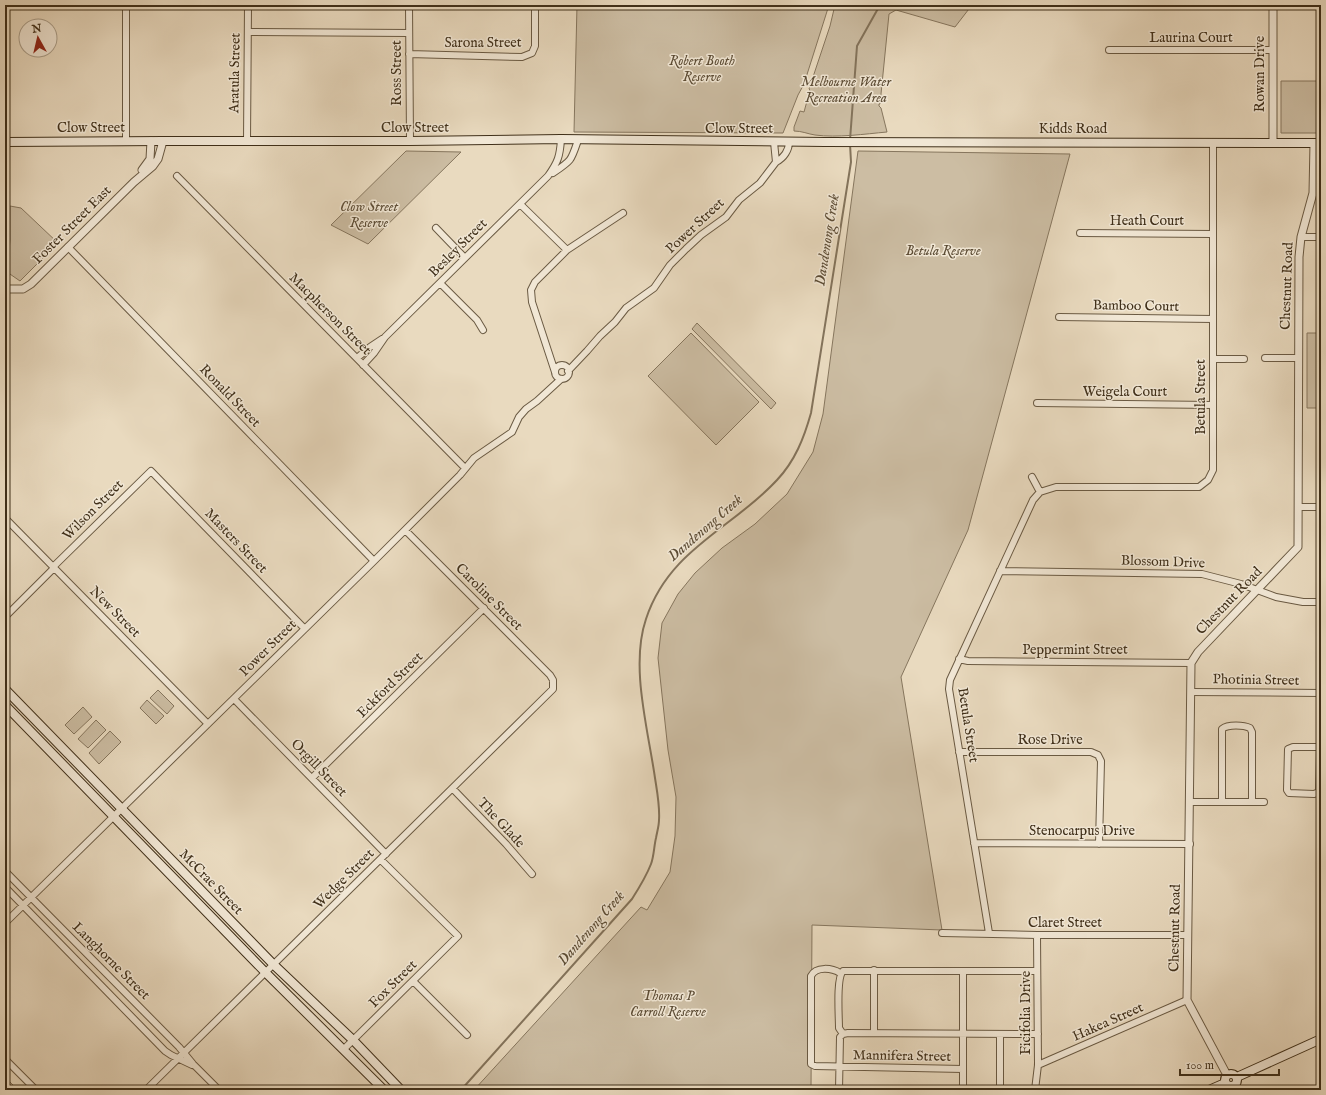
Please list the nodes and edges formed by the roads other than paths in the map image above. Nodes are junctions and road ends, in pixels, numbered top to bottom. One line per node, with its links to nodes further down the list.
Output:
1 (126, 5): 13 (street)
2 (248, 5): 6 (street, Aratula Street)
3 (409, 5): 7 (street, Ross Street)
4 (535, 5): 10 (street, Sarona Street)
5 (1273, 5): 9 (street, Rowan Drive)
6 (248, 32): 7 (street); 16 (street, Aratula Street)
7 (409, 33): 10 (street, Ross Street)
8 (1109, 50): 9 (street, Laurina Court)
9 (1273, 50): 23 (street, Rowan Drive)
10 (409, 54): 18 (street, Ross Street)
11 (561, 140): 12 (main road, Clow Street); 18 (main road, Clow Street); 27 (street, Besley Street)
12 (578, 140): 19 (main road, Clow Street); 27 (street, Besley Street)
13 (126, 141): 14 (main road, Clow Street); 17 (main road, Clow Street)
14 (151, 141): 15 (main road, Clow Street); 28 (street, Foster Street East)
15 (163, 141): 16 (main road, Clow Street); 28 (street, Foster Street East)
16 (247, 141): 18 (main road, Clow Street)
17 (5, 142)
18 (410, 142)
19 (774, 142): 20 (main road, Clow Street); 25 (street)
20 (789, 142): 21 (main road, Clow Street); 25 (street, Power Street)
21 (825, 142): 22 (main road, Kidds Road)
22 (1213, 142): 23 (main road, Kidds Road); 33 (street, Betula Street)
23 (1273, 142): 24 (main road, Kidds Road)
24 (1318, 142): 34 (street, Chestnut Road)
25 (776, 162): 46 (street, Power Street)
26 (177, 176): 47 (street, Macpherson Street)
27 (548, 176): 29 (street, Besley Street)
28 (134, 182): 36 (street, Foster Street East)
29 (520, 204): 37 (street); 38 (street, Besley Street)
30 (623, 213): 37 (street)
31 (436, 228): 38 (street)
32 (1080, 233): 33 (street, Heath Court)
33 (1213, 234): 42 (street, Betula Street)
34 (1301, 237): 35 (street); 49 (street, Chestnut Road)
35 (1321, 238)
36 (68, 247): 40 (street, Foster Street East); 68 (street, Ronald Street)
37 (567, 250): 45 (street)
38 (465, 258): 39 (street, Besley Street)
39 (440, 283): 43 (street); 44 (street, Besley Street)
40 (5, 289)
41 (1059, 317): 42 (street, Bamboo Court)
42 (1213, 319): 50 (street, Betula Street)
43 (483, 330)
44 (385, 338): 47 (street, Besley Street); 52 (street, Besley Street)
45 (549, 352): 53 (street); 55 (street)
46 (580, 357): 53 (street, Power Street); 54 (street, Power Street)
47 (357, 358): 52 (street, Macpherson Street)
48 (1265, 358): 49 (street)
49 (1299, 358): 64 (street, Chestnut Road)
50 (1213, 359): 51 (street); 59 (street, Betula Street)
51 (1244, 359)
52 (363, 365): 60 (street, Macpherson Street)
53 (562, 365): 54 (street); 55 (street)
54 (568, 371): 56 (street)
55 (555, 372): 56 (street); 57 (street, Power Street)
56 (561, 378): 57 (street, Power Street)
57 (547, 390): 60 (street, Power Street)
58 (1037, 403): 59 (street, Weigela Court)
59 (1213, 405): 63 (street, Betula Street)
60 (465, 468): 67 (street, Power Street)
61 (151, 471): 69 (street, Wilson Street); 75 (street, Masters Street)
62 (1032, 477): 63 (street)
63 (1040, 492): 70 (street, Betula Street)
64 (1298, 507): 65 (street); 71 (street, Chestnut Road)
65 (1321, 507)
66 (5, 518): 69 (street, New Street)
67 (405, 530): 68 (street, Power Street); 73 (street, Caroline Street)
68 (374, 561): 75 (street, Power Street)
69 (54, 568): 74 (street, Wilson Street); 84 (street, New Street)
70 (1000, 571): 71 (street, Blossom Drive); 76 (street, Betula Street)
71 (1257, 590): 72 (street, Blossom Drive); 77 (street, Chestnut Road)
72 (1321, 602)
73 (484, 608): 78 (street, Caroline Street); 87 (street, Eckford Street)
74 (5, 617)
75 (304, 628): 82 (street, Power Street)
76 (959, 659): 77 (street, Peppermint Street); 86 (street, Betula Street)
77 (1191, 663): 80 (street, Chestnut Road)
78 (554, 683): 88 (street, Wedge Street)
79 (5, 689): 93 (main road, McCrae Street)
80 (1191, 692): 81 (street, Photinia Street); 89 (street, Chestnut Road)
81 (1321, 693)
82 (234, 699): 84 (street, Power Street); 87 (street, Orgill Street)
83 (5, 705): 94 (main road, McCrae Street)
84 (208, 724): 93 (street, Power Street)
85 (1320, 747): 85 (street)
86 (959, 752): 95 (street, Betula Street); 96 (street, Rose Drive)
87 (312, 778): 98 (street, Orgill Street)
88 (452, 788): 98 (street, Wedge Street); 101 (street, The Glade)
89 (1190, 802): 90 (street); 97 (street, Chestnut Road)
90 (1222, 802): 91 (street); 91 (street)
91 (1252, 802): 92 (street)
92 (1264, 802)
93 (122, 809): 94 (street, Power Street); 110 (main road, McCrae Street)
94 (115, 816): 103 (street, Power Street); 114 (main road, McCrae Street)
95 (974, 843): 96 (street, Stenocarpus Drive); 107 (street, Betula Street)
96 (1099, 844): 97 (street, Stenocarpus Drive)
97 (1190, 844): 108 (street, Chestnut Road)
98 (386, 854): 99 (street, Wedge Street)
99 (381, 860): 110 (street, Wedge Street); 116 (street, Fox Street)
100 (5, 871): 103 (street, Langhorne Street)
101 (532, 874)
102 (5, 887): 104 (street, Langhorne Street)
103 (31, 897): 104 (street, Power Street); 127 (street, Langhorne Street)
104 (23, 906): 105 (street, Power Street); 129 (street, Langhorne Street)
105 (5, 923)
106 (942, 933): 107 (street, Claret Street)
107 (990, 934): 109 (street, Claret Street)
108 (1188, 934): 109 (street, Claret Street); 117 (street, Chestnut Road)
109 (1037, 935): 113 (street, Ficifolia Drive)
110 (274, 965): 114 (street, Wedge Street); 125 (main road, McCrae Street)
111 (874, 970): 112 (street); 115 (street); 118 (street)
112 (963, 971): 113 (street); 120 (street)
113 (1037, 971): 122 (street, Ficifolia Drive)
114 (266, 972): 126 (main road, McCrae Street); 127 (street, Wedge Street)
115 (840, 973): 119 (street); 131 (street, Mannifera Street)
116 (413, 981): 123 (street); 125 (street, Fox Street)
117 (1187, 1000): 130 (street, Hakea Street); 134 (street, Chestnut Road)
118 (874, 1033): 119 (street); 120 (street)
119 (843, 1034): 131 (street)
120 (963, 1034): 121 (street); 133 (street)
121 (1000, 1034): 122 (street); 142 (street)
122 (1038, 1034): 130 (street, Ficifolia Drive)
123 (467, 1035)
124 (1321, 1039): 134 (main road)
125 (353, 1040): 126 (street, Fox Street); 139 (main road, McCrae Street)
126 (344, 1049): 138 (main road, McCrae Street)
127 (184, 1054): 129 (street, Wedge Street); 132 (street, Langhorne Street)
128 (5, 1059): 135 (street)
129 (179, 1059): 132 (street, Langhorne Street); 136 (street, Wedge Street)
130 (1038, 1065): 143 (street, Ficifolia Drive)
131 (840, 1067): 133 (street, Mannifera Street); 140 (street)
132 (198, 1069): 137 (street, Langhorne Street)
133 (963, 1069): 141 (street)
134 (1230, 1083): 144 (main road)
135 (36, 1090)
136 (146, 1090)
137 (219, 1090)
138 (384, 1090)
139 (401, 1090)
140 (839, 1090)
141 (963, 1090)
142 (1000, 1090)
143 (1035, 1090)
144 (1209, 1090)

